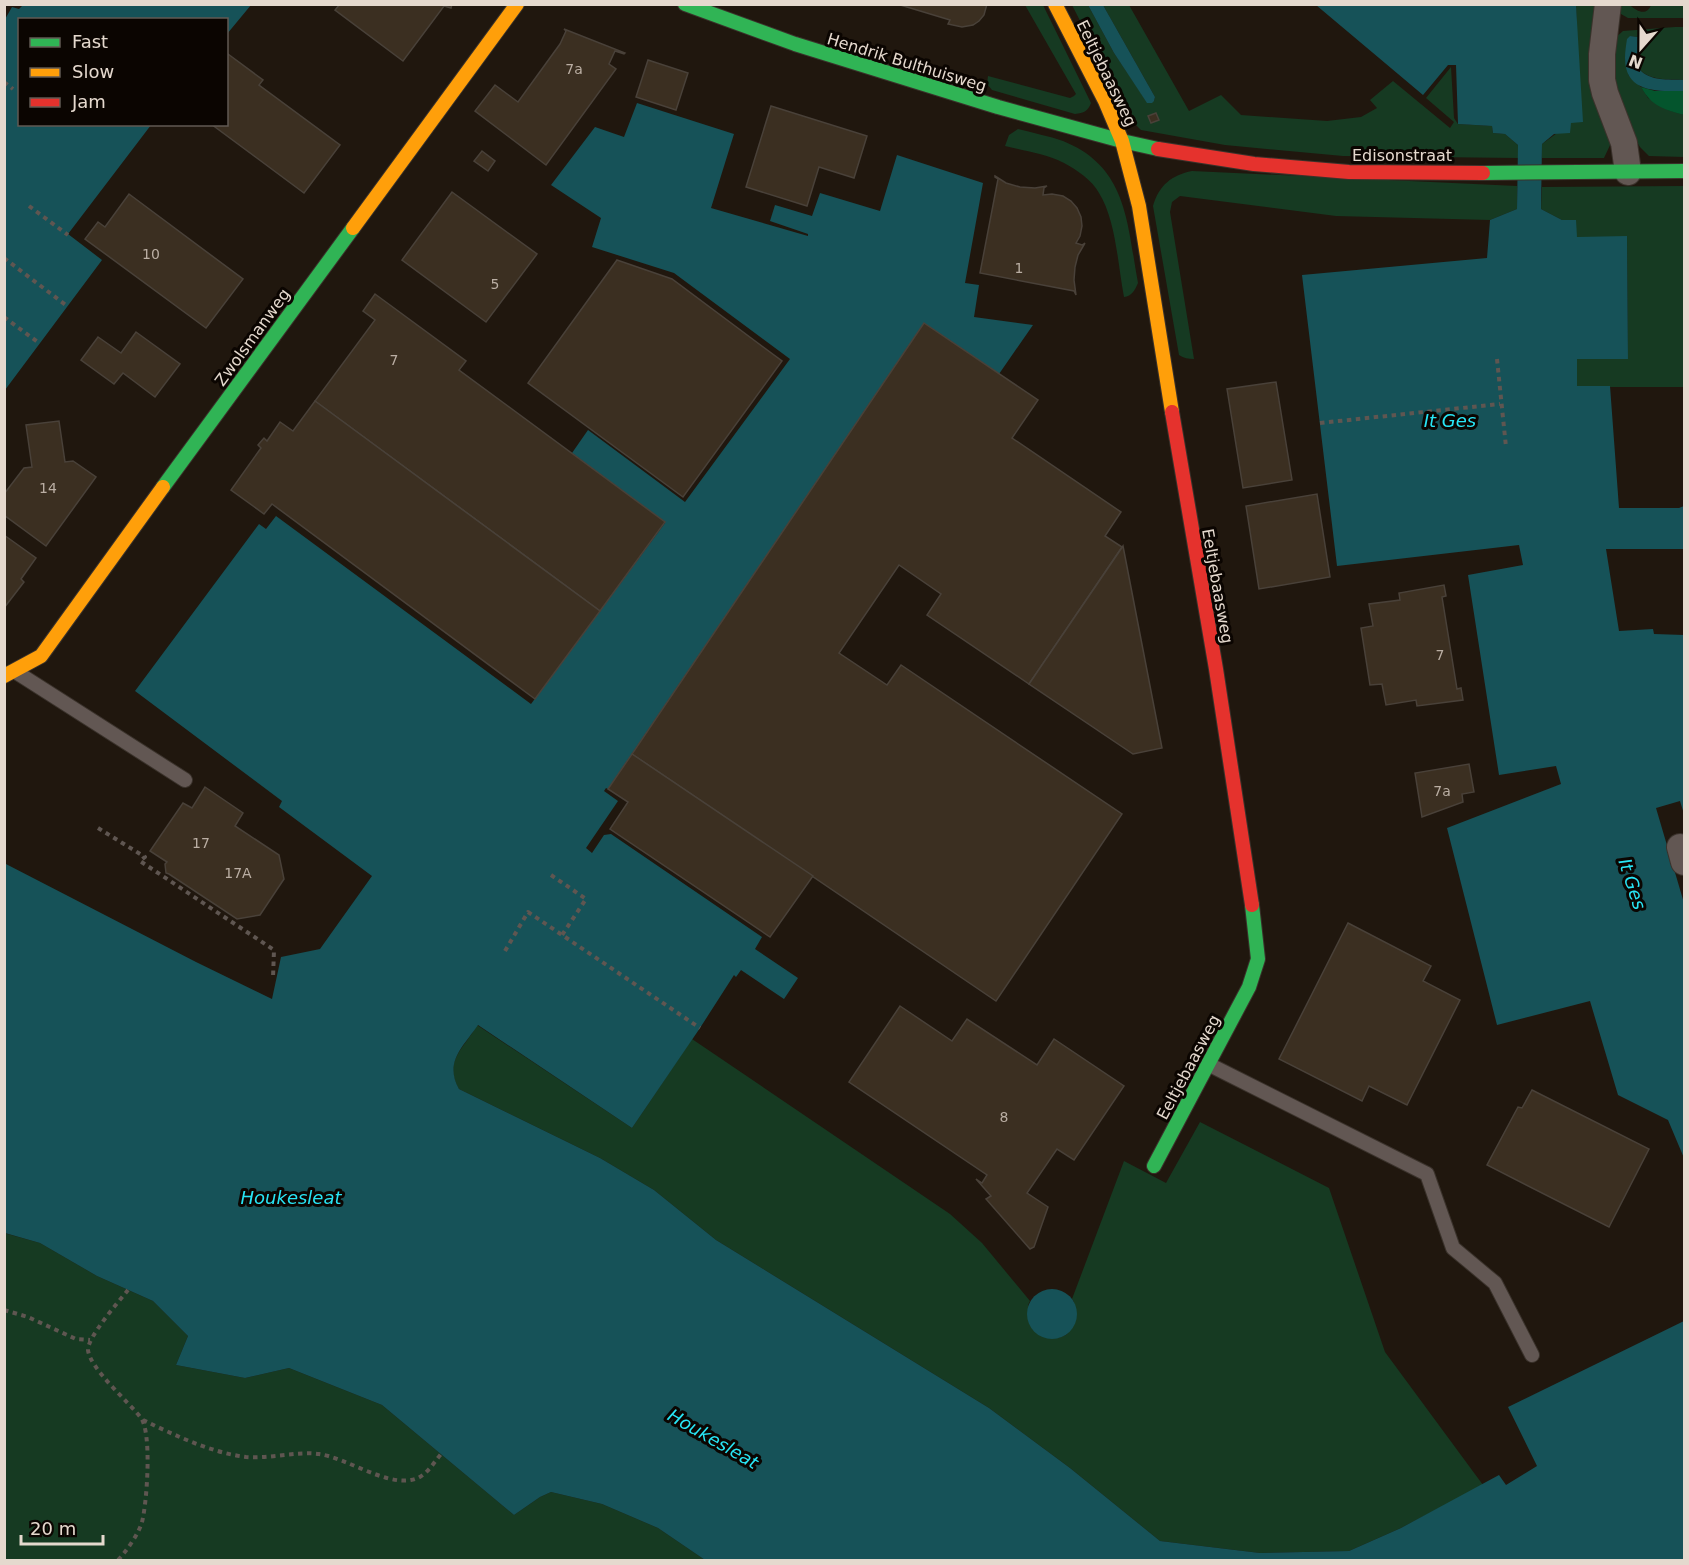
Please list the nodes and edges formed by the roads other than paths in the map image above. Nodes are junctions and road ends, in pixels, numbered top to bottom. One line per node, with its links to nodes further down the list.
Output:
1 (517, 4): 8 (street, Zwolsmanweg)
2 (685, 4): 5 (street, Hendrik Bulthuisweg)
3 (1054, 4): 5 (street, Eeltjebaasweg)
4 (1608, 4): 7 (street)
5 (1122, 141): 7 (street, Edisonstraat); 10 (street, Eeltjebaasweg)
6 (1684, 171): 7 (street, Edisonstraat)
7 (1628, 172)
8 (9, 674): 9 (lane)
9 (185, 780)
10 (1208, 1064): 11 (street, Eeltjebaasweg); 12 (lane)
11 (1154, 1167)
12 (1532, 1355)

